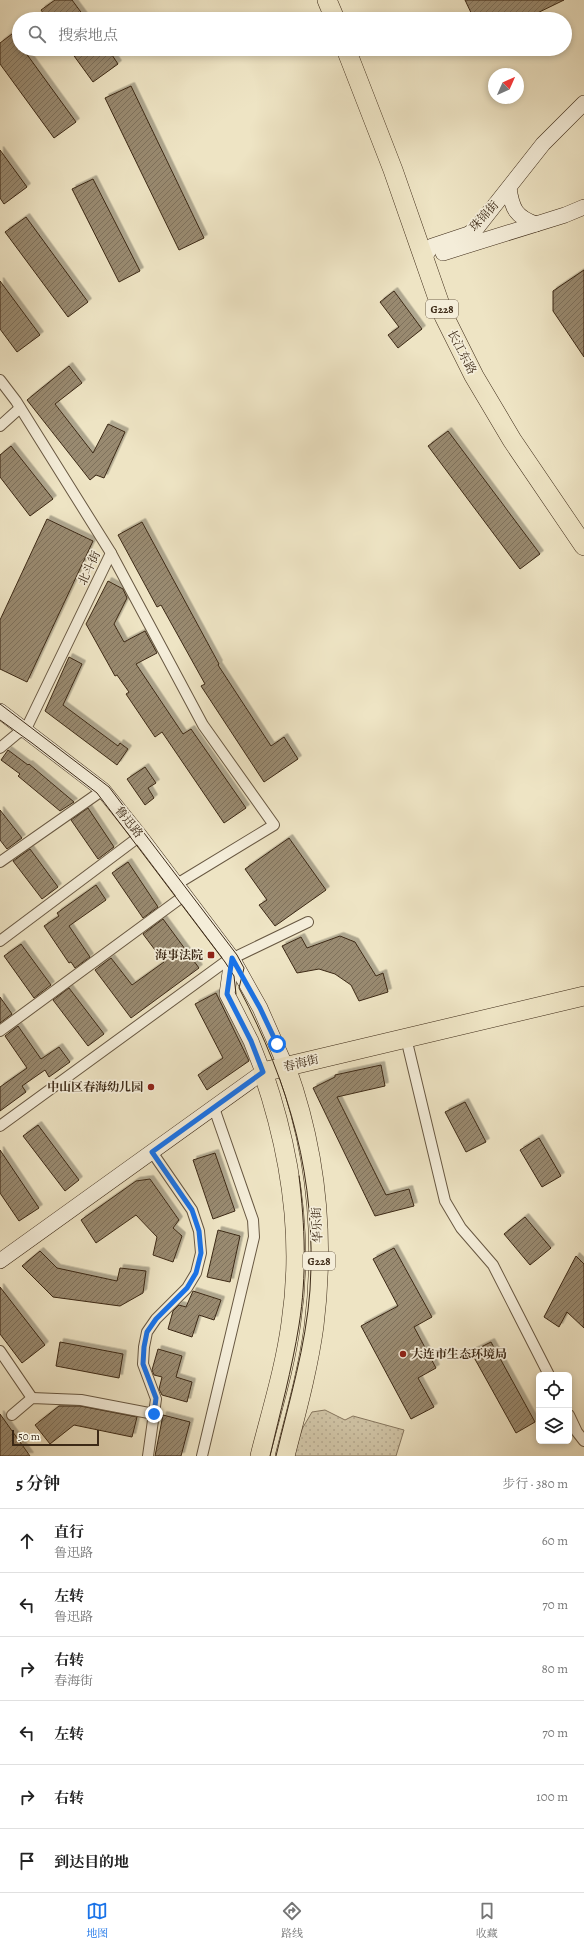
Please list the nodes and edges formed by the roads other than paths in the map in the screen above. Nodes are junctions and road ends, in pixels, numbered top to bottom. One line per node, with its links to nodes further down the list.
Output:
1 (327, 0): 3 (highway)
2 (340, 0): 4 (highway)
3 (332, 12)
4 (345, 12)
5 (349, 56): 11 (highway, 长江东路 / G228)
6 (362, 56): 11 (highway, 长江东路 / G228)
7 (584, 103): 8 (main road, 珠锦街)
8 (509, 188): 10 (main road); 11 (main road, 珠锦街)
9 (584, 207): 10 (main road, 珠锦街)
10 (536, 224): 11 (main road, 珠锦街)
11 (430, 253): 15 (highway, 长江东路 / G228); 16 (highway, 长江东路 / G228)
12 (0, 380): 13 (street, 北斗街)
13 (20, 408): 14 (street); 17 (street, 北斗街)
14 (0, 426)
15 (584, 526)
16 (584, 546)
17 (111, 553): 19 (street, 北斗街); 24 (street)
18 (0, 711): 19 (main road, 鲁迅路)
19 (25, 731): 20 (street); 21 (main road, 鲁迅路)
20 (0, 748)
21 (103, 790): 22 (main road, 鲁迅路); 23 (street)
22 (140, 836): 24 (main road, 鲁迅路); 26 (street)
23 (0, 862)
24 (181, 889): 27 (main road, 鲁迅路); 29 (street)
25 (308, 922): 27 (street)
26 (0, 941)
27 (232, 958): 31 (main road, 鲁迅路); 32 (main road); 34 (street)
28 (584, 996): 30 (highway, 春海街)
29 (0, 1031)
30 (406, 1038): 31 (highway, 春海街); 38 (street)
31 (286, 1067): 32 (highway, 春海街); 47 (highway, 华乐街 / G228)
32 (263, 1072): 33 (main road, 春海街); 46 (highway, 华乐街 / G228)
33 (214, 1108): 35 (main road, 春海街); 45 (street)
34 (0, 1126)
35 (152, 1152): 36 (main road, 春海街); 40 (street)
36 (0, 1261)
37 (0, 1351): 39 (street)
38 (547, 1372)
39 (32, 1398): 40 (street); 41 (street)
40 (154, 1414): 44 (street)
41 (12, 1415)
42 (572, 1421): 43 (street)
43 (584, 1441)
44 (148, 1456)
45 (202, 1456)
46 (260, 1456)
47 (285, 1456)

